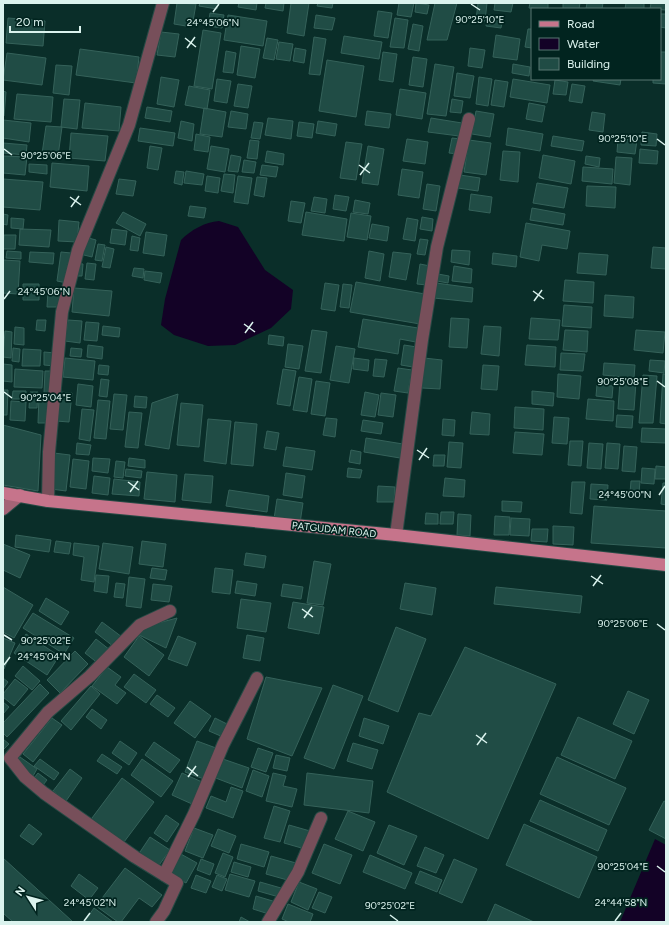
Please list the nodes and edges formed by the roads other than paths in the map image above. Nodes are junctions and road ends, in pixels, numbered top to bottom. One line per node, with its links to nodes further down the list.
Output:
1 (163, 3): 5 (street)
2 (469, 119): 7 (street)
3 (3, 493): 4 (main road, PATGUDAM ROAD)
4 (20, 496): 5 (main road, PATGUDAM ROAD); 6 (street)
5 (48, 501): 7 (main road, PATGUDAM ROAD)
6 (3, 509)
7 (396, 535): 8 (main road, PATGUDAM ROAD)
8 (666, 565)
9 (170, 611): 11 (street)
10 (257, 678): 13 (street)
11 (6, 761): 13 (street)
12 (321, 818): 15 (street)
13 (164, 875): 14 (street)
14 (156, 922)
15 (268, 922)

